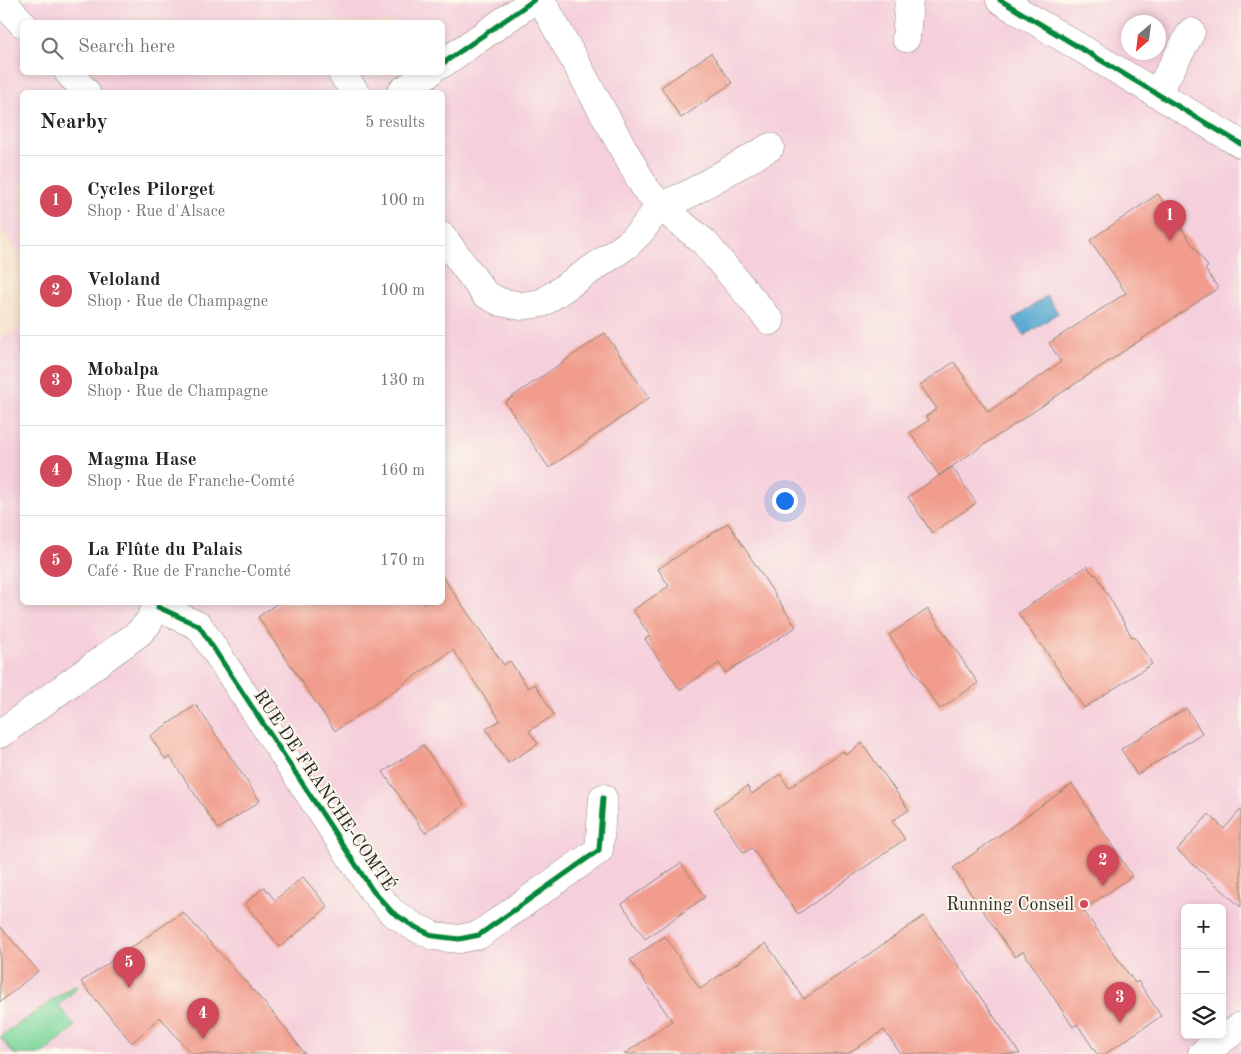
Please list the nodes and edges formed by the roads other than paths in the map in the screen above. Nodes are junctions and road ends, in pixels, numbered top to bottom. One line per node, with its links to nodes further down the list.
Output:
1 (3, 0): 6 (street)
2 (534, 0): 9 (street)
3 (541, 0): 19 (street)
4 (909, 0): 8 (street)
5 (1000, 0): 16 (street)
6 (20, 21)
7 (1190, 32): 16 (street)
8 (906, 38)
9 (445, 62)
10 (71, 75): 13 (street)
11 (343, 75): 14 (street)
12 (426, 75): 15 (street)
13 (84, 90)
14 (354, 90)
15 (404, 90)
16 (1157, 94): 17 (street)
17 (1241, 144)
18 (770, 147): 19 (street)
19 (660, 206): 20 (street); 21 (street)
20 (445, 240)
21 (770, 321)
22 (158, 605): 23 (street); 24 (street, RUE DE FRANCHE-COMTÉ)
23 (0, 734)
24 (603, 798)
25 (1241, 1026): 26 (street)
26 (1202, 1054)

